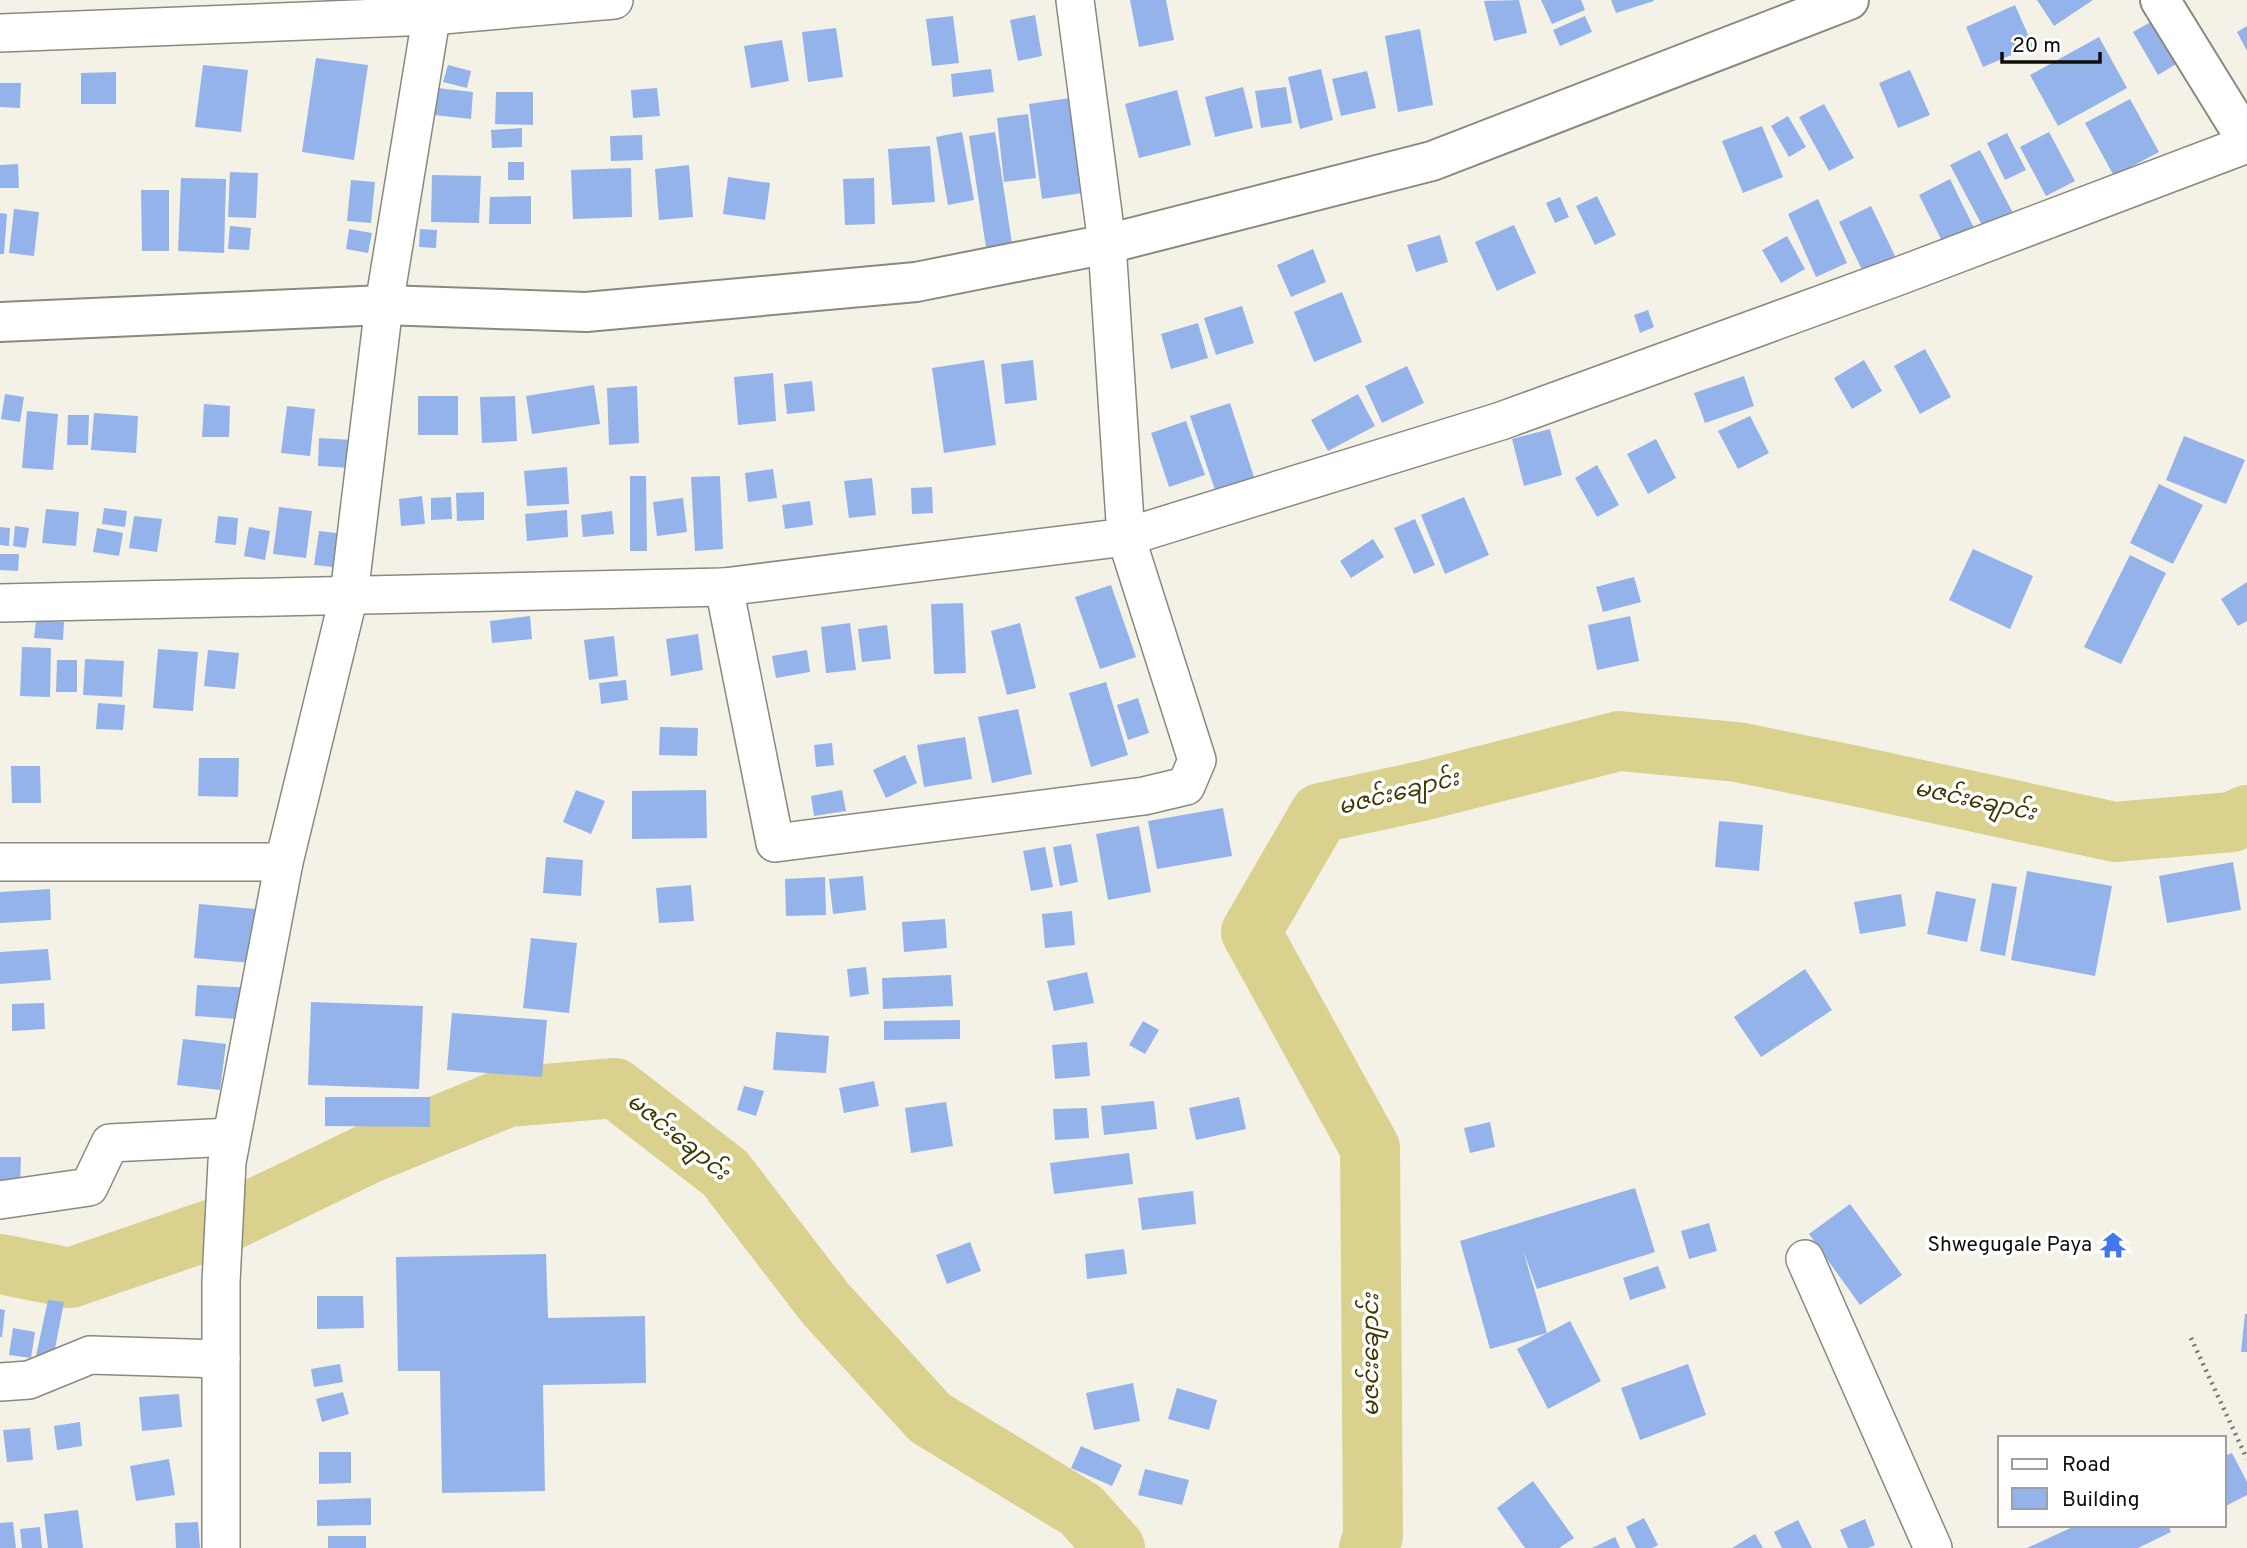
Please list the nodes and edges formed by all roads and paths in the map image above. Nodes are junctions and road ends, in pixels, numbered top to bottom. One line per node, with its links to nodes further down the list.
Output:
1 (614, 0): 5 (street)
2 (1075, 0): 8 (street)
3 (1849, 0): 8 (street)
4 (2160, 0): 7 (street)
5 (432, 8): 6 (street); 9 (street)
6 (0, 33)
7 (2247, 143): 11 (street)
8 (1107, 244): 9 (street); 11 (street)
9 (384, 305): 10 (street); 13 (street)
10 (0, 322)
11 (1126, 537): 12 (street); 12 (street)
12 (724, 587): 13 (street)
13 (349, 595): 14 (street); 16 (street)
14 (0, 603)
15 (0, 862): 16 (street)
16 (284, 862): 17 (street)
17 (229, 1149): 18 (street); 21 (street)
18 (0, 1200)
19 (1805, 1259): 25 (street)
20 (2191, 1338): 23 (path)
21 (221, 1359): 22 (street); 24 (street)
22 (0, 1382)
23 (2247, 1459)
24 (221, 1548)
25 (1933, 1548)

